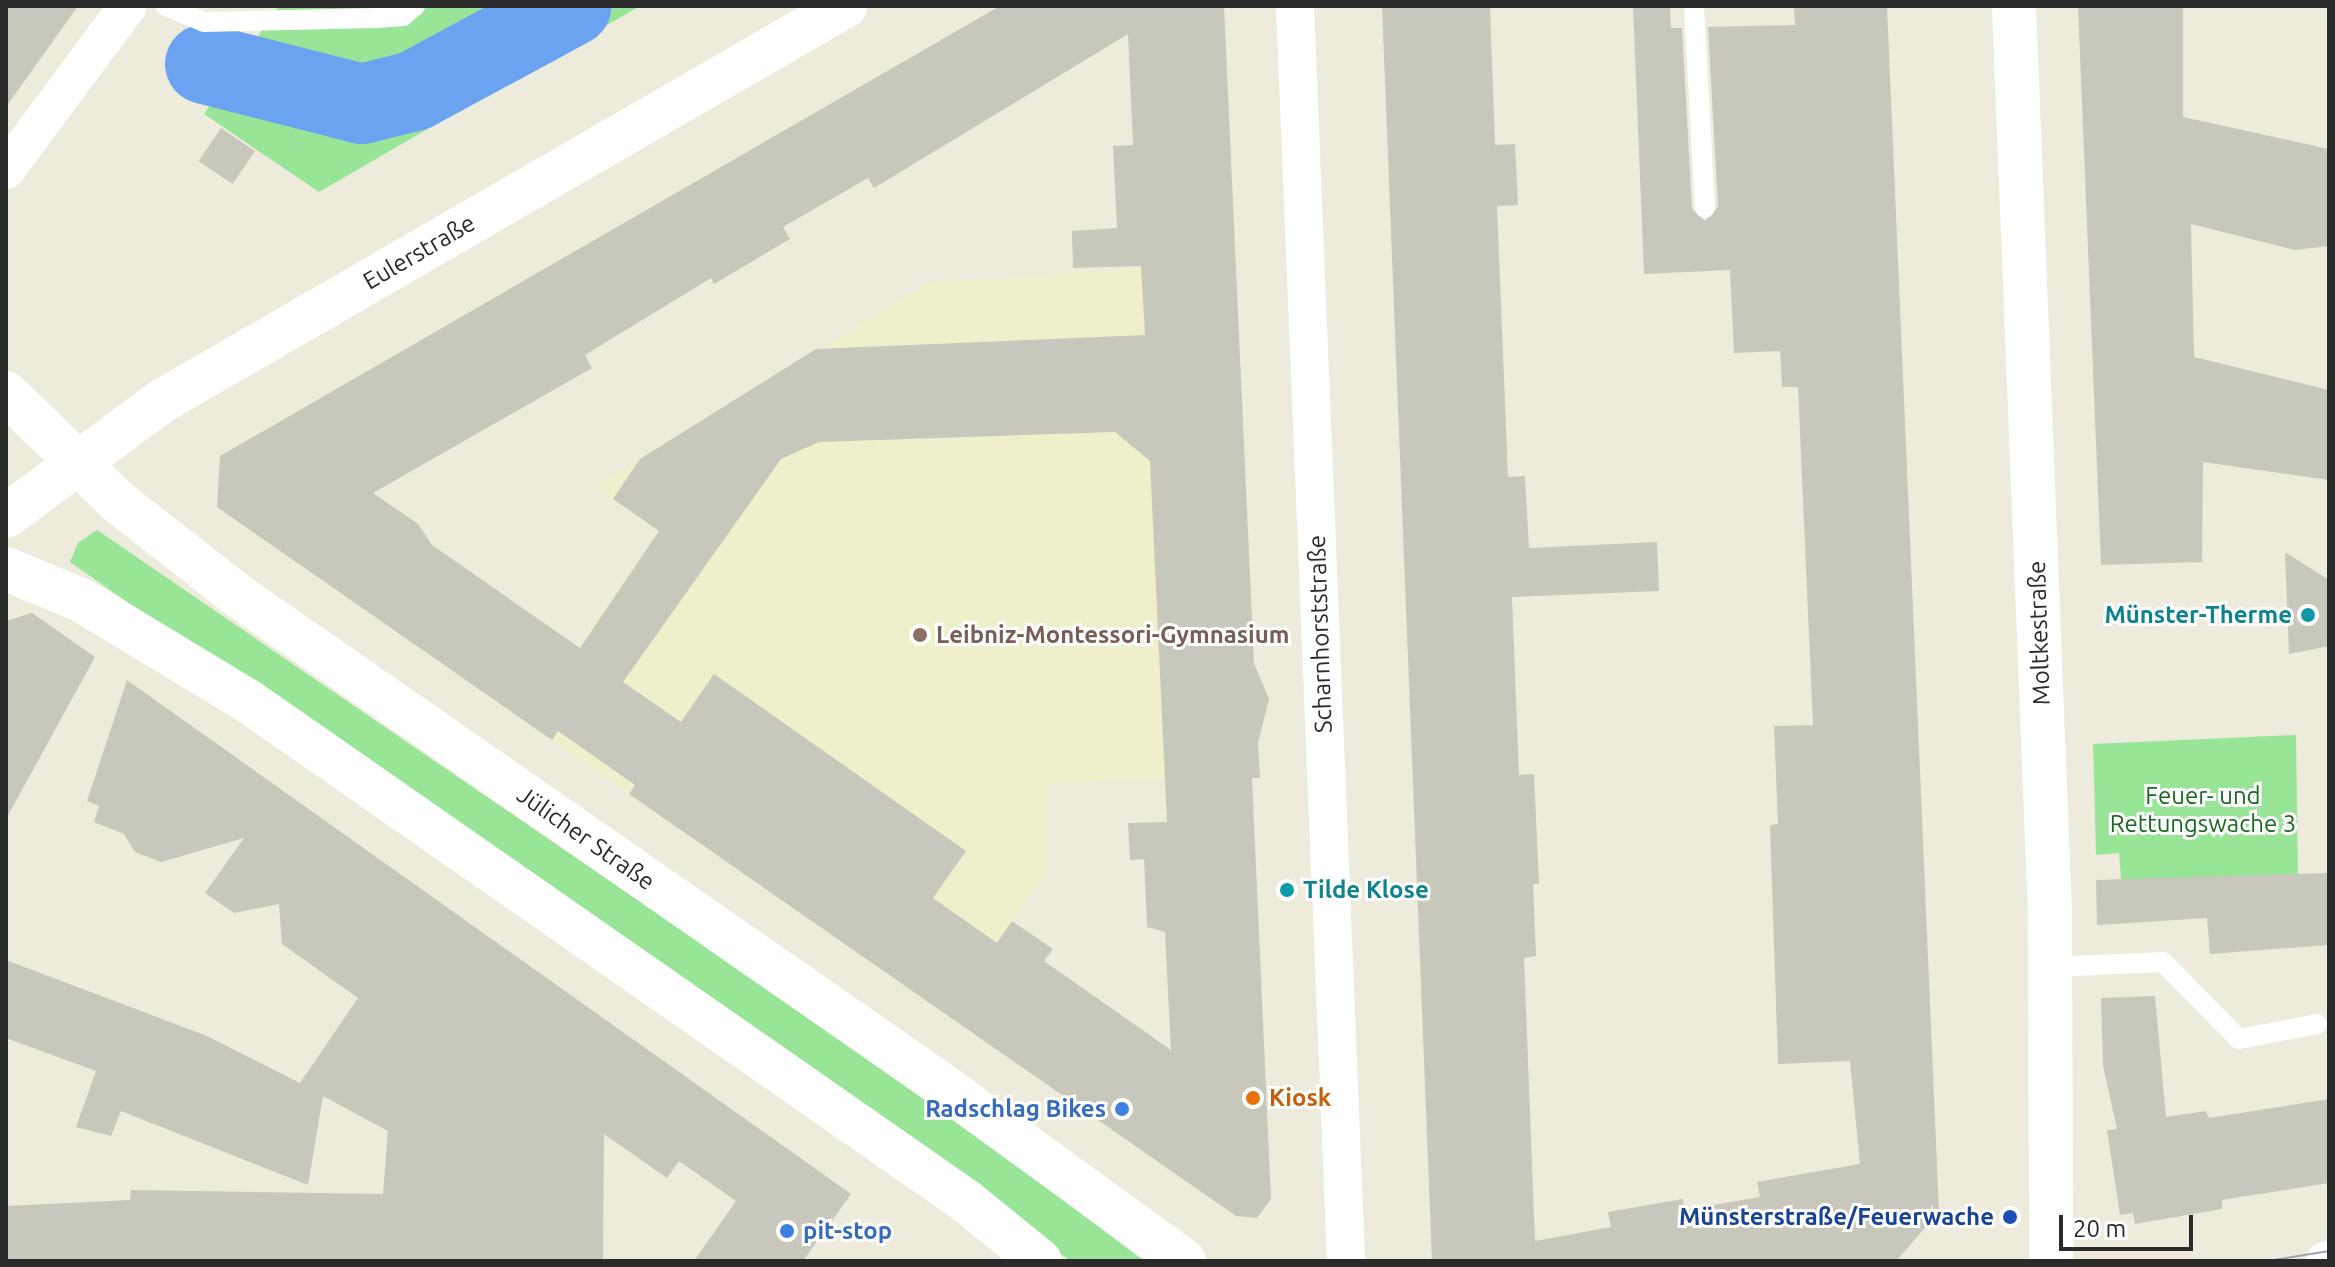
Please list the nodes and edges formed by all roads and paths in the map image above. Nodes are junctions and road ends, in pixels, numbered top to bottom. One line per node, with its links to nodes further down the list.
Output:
1 (128, 6): 8 (street)
2 (166, 6): 3 (lane)
3 (415, 6)
4 (845, 6): 11 (main road, Eulerstraße)
5 (1295, 6): 18 (street, Scharnhorststraße)
6 (1694, 6): 9 (lane)
7 (2014, 6): 14 (main road, Moltkestraße)
8 (6, 170)
9 (1705, 208)
10 (6, 393): 11 (main road, Jülicher Straße)
11 (74, 460): 12 (main road, Eulerstraße); 17 (main road, Jülicher Straße)
12 (6, 516)
13 (6, 569): 16 (main road)
14 (2050, 967): 15 (lane); 19 (main road, Moltkestraße)
15 (2317, 1024)
16 (1040, 1261)
17 (1184, 1261)
18 (1346, 1261)
19 (2051, 1261)

